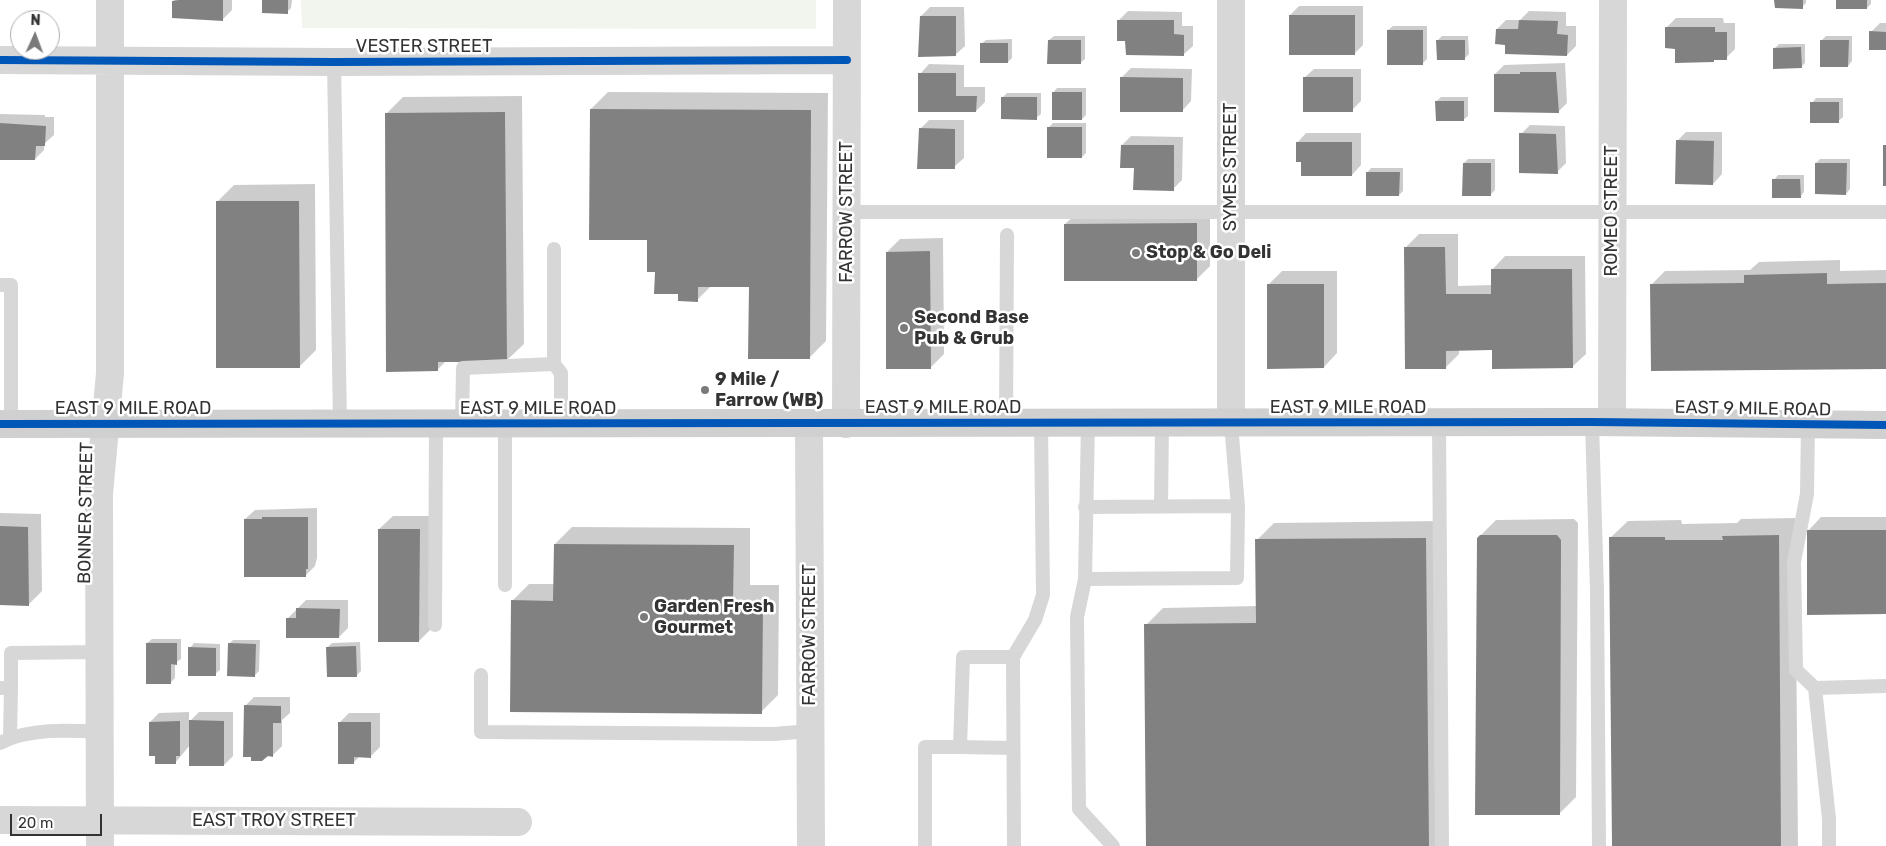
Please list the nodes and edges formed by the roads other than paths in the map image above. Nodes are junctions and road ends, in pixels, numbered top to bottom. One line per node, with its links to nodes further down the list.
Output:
1 (110, 0): 7 (street, BONNER STREET)
2 (847, 0): 6 (street, FARROW STREET)
3 (1231, 0): 10 (street, SYMES STREET)
4 (1614, 0): 12 (street, ROMEO STREET)
5 (0, 60): 7 (street, VESTER STREET)
6 (847, 60): 8 (street, VESTER STREET); 9 (street, FARROW STREET)
7 (110, 61): 8 (street, VESTER STREET); 23 (street, BONNER STREET)
8 (334, 62): 24 (lane)
9 (847, 212): 10 (lane); 29 (street, FARROW STREET)
10 (1230, 212): 12 (lane); 31 (street, SYMES STREET)
11 (1886, 212): 12 (lane)
12 (1612, 214): 17 (street, ROMEO STREET)
13 (1007, 235): 18 (lane)
14 (554, 249): 16 (lane)
15 (0, 285): 22 (lane)
16 (554, 364): 25 (lane); 27 (lane)
17 (1602, 422): 21 (main road, EAST 9 MILE ROAD); 32 (main road, EAST 9 MILE ROAD); 59 (lane)
18 (1006, 423): 19 (main road, EAST 9 MILE ROAD); 29 (main road, EAST 9 MILE ROAD)
19 (1041, 423): 20 (main road, EAST 9 MILE ROAD); 41 (lane)
20 (1088, 423): 30 (main road, EAST 9 MILE ROAD); 36 (lane)
21 (1439, 423): 31 (main road, EAST 9 MILE ROAD); 58 (lane)
22 (6, 424): 23 (main road, EAST 9 MILE ROAD)
23 (104, 424): 24 (main road, EAST 9 MILE ROAD); 40 (street, BONNER STREET)
24 (340, 424): 25 (main road, EAST 9 MILE ROAD)
25 (449, 424): 26 (main road, EAST 9 MILE ROAD); 39 (lane)
26 (506, 424): 27 (main road, EAST 9 MILE ROAD); 38 (lane)
27 (560, 424): 28 (main road, EAST 9 MILE ROAD)
28 (809, 424): 29 (main road, EAST 9 MILE ROAD); 46 (street, FARROW STREET)
29 (846, 424)
30 (1162, 424): 31 (main road, EAST 9 MILE ROAD); 34 (lane)
31 (1231, 424): 35 (lane)
32 (1808, 425): 33 (main road, EAST 9 MILE ROAD); 45 (lane)
33 (1886, 425)
34 (1161, 506): 35 (lane); 36 (lane)
35 (1238, 506): 37 (lane)
36 (1085, 507): 37 (lane)
37 (1085, 579): 57 (lane)
38 (505, 585)
39 (436, 626)
40 (101, 652): 44 (lane); 47 (street, BONNER STREET)
41 (1013, 658): 49 (lane); 50 (lane)
42 (481, 675): 46 (lane)
43 (1886, 686): 45 (lane)
44 (6, 688): 48 (lane)
45 (1815, 688): 60 (lane)
46 (810, 731): 54 (street, FARROW STREET)
47 (100, 732): 48 (lane); 53 (street, BONNER STREET)
48 (5, 741)
49 (960, 747): 50 (lane); 55 (lane)
50 (1013, 748): 56 (lane)
51 (0, 820): 53 (street, EAST TROY STREET)
52 (518, 822): 53 (street, EAST TROY STREET)
53 (100, 833)
54 (811, 846)
55 (925, 846)
56 (1014, 846)
57 (1113, 846)
58 (1442, 846)
59 (1599, 846)
60 (1830, 846)

